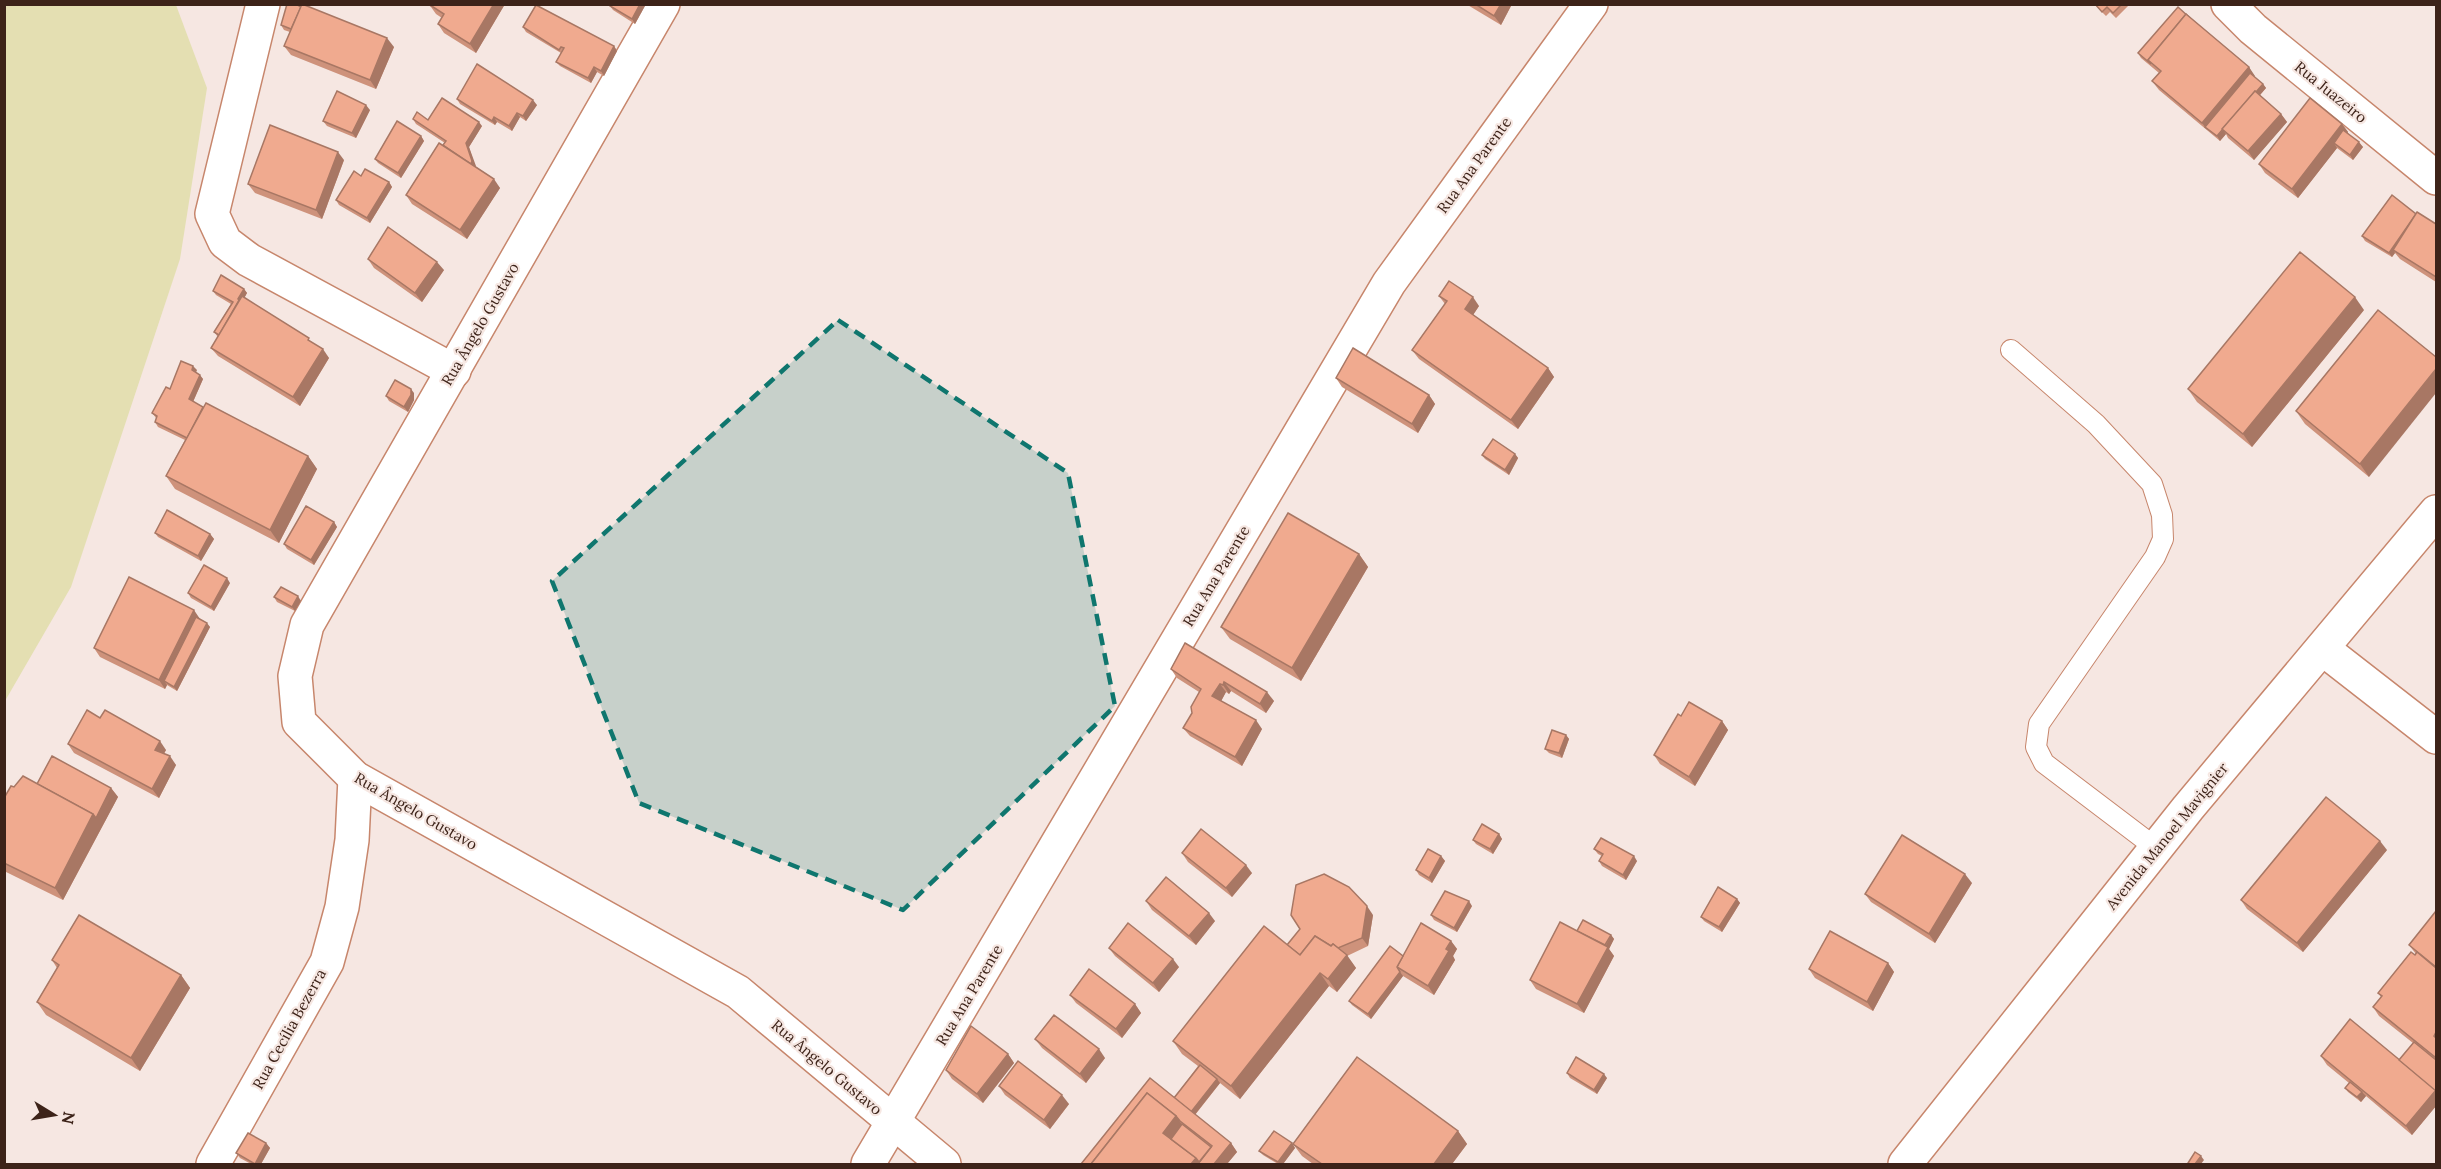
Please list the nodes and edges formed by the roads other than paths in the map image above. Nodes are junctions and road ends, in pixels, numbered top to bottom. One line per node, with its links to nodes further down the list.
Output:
1 (263, 4): 7 (street)
2 (663, 4): 7 (street, Rua Ângelo Gustavo)
3 (1591, 4): 13 (street, Rua Ana Parente)
4 (2228, 4): 5 (street, Rua Juazeiro)
5 (2436, 178)
6 (2011, 350): 12 (lane)
7 (454, 371): 11 (street, Rua Ângelo Gustavo)
8 (2436, 512): 9 (street, Avenida Manoel Mavignier)
9 (2323, 649): 10 (street); 12 (street, Avenida Manoel Mavignier)
10 (2436, 737)
11 (355, 778): 13 (street, Rua Ângelo Gustavo); 14 (street, Rua Cecília Bezerra)
12 (2156, 848): 17 (street, Avenida Manoel Mavignier)
13 (893, 1124): 15 (street, Rua Ana Parente); 16 (street, Rua Ângelo Gustavo)
14 (213, 1164)
15 (868, 1164)
16 (944, 1164)
17 (1905, 1164)

